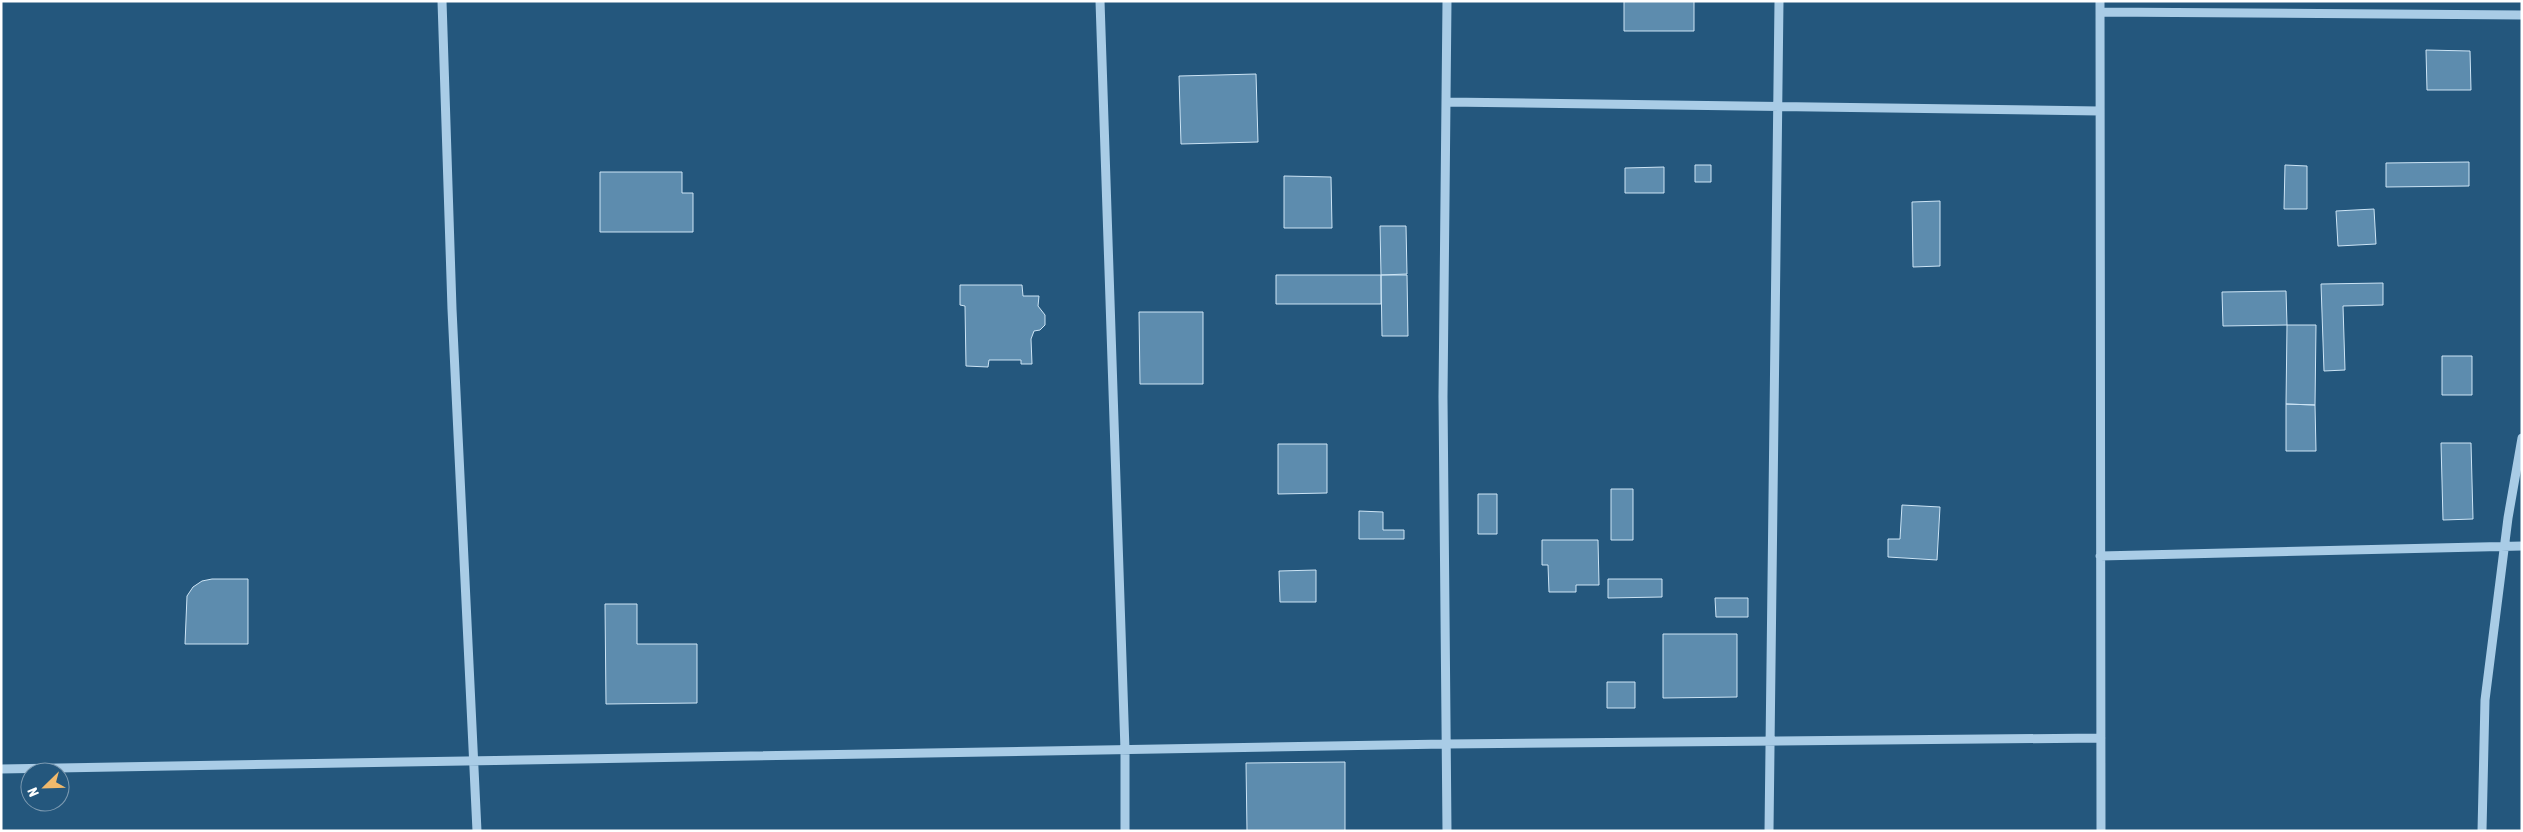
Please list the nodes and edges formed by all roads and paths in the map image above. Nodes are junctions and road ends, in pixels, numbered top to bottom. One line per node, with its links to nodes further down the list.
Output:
1 (442, 1): 19 (street)
2 (1100, 1): 18 (street)
3 (1447, 1): 8 (street)
4 (1779, 1): 9 (street)
5 (2100, 1): 6 (street)
6 (2100, 12): 7 (street); 10 (street)
7 (2522, 15)
8 (1446, 102): 9 (street); 17 (street)
9 (1778, 106): 10 (street); 16 (street)
10 (2099, 111): 14 (street)
11 (2522, 438): 12 (street)
12 (2505, 546): 13 (street); 14 (street); 26 (street)
13 (2522, 546)
14 (2100, 556): 15 (street)
15 (2101, 738): 16 (street); 25 (street)
16 (1770, 742): 17 (street); 24 (street)
17 (1446, 744): 18 (street); 23 (street)
18 (1125, 750): 19 (street); 22 (street)
19 (474, 761): 20 (street); 21 (street)
20 (1, 769)
21 (477, 831)
22 (1125, 831)
23 (1446, 831)
24 (1769, 831)
25 (2101, 831)
26 (2482, 831)

